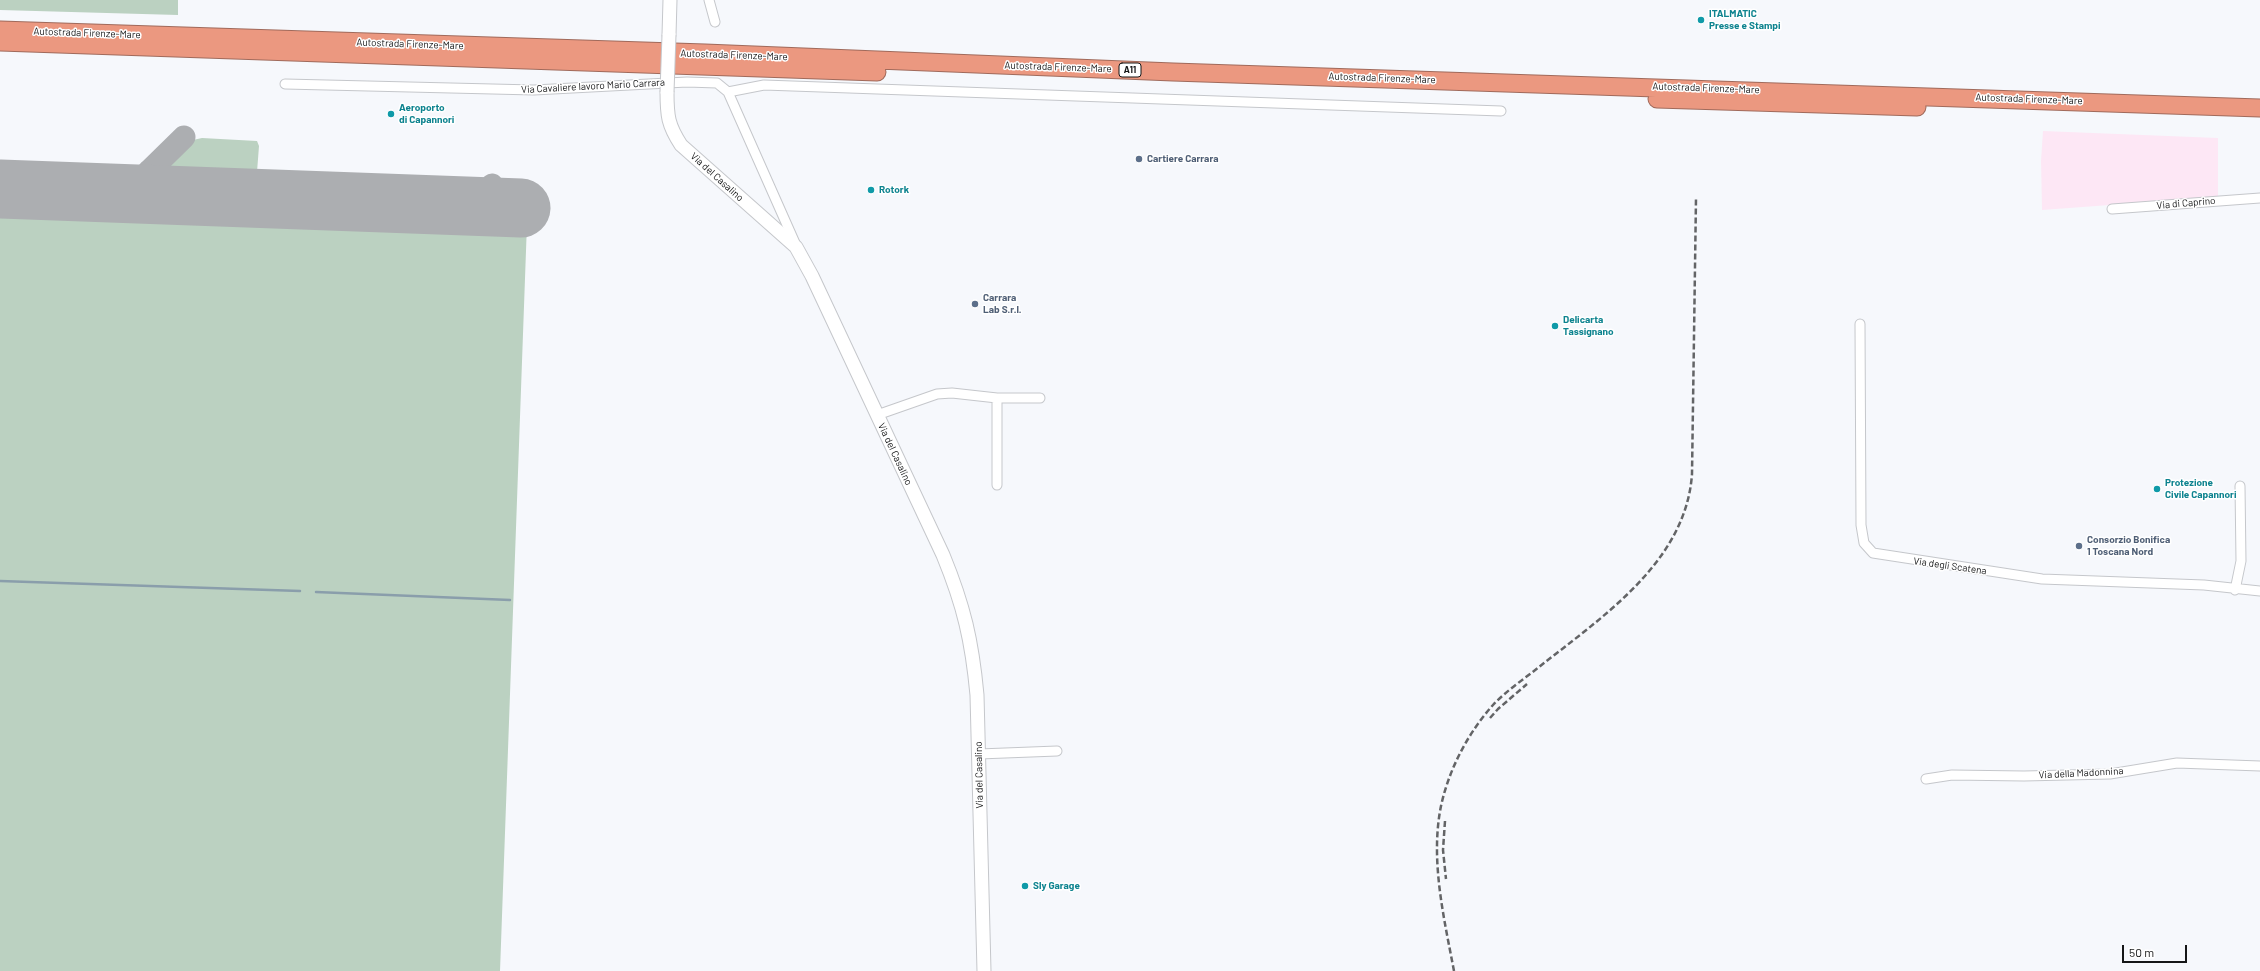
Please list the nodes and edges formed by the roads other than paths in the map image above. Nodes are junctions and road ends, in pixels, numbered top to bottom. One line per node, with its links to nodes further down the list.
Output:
1 (670, 0): 13 (street, Via del Casalino, bridge)
2 (709, 0): 3 (street)
3 (715, 22)
4 (0, 30): 8 (highway, Autostrada Firenze-Mare / A11)
5 (0, 42): 10 (highway, Autostrada Firenze-Mare / A11)
6 (285, 84): 7 (street, Via Cavaliere lavoro Mario Carrara)
7 (728, 92): 9 (street); 13 (street)
8 (2260, 108)
9 (1501, 111)
10 (2260, 119)
11 (2260, 198): 12 (street, Via di Caprino)
12 (2112, 209)
13 (796, 246): 17 (street, Via del Casalino)
14 (1860, 324): 20 (street, Via degli Scatena)
15 (997, 398): 16 (street); 17 (street); 18 (street)
16 (1040, 398)
17 (876, 416): 23 (street, Via del Casalino)
18 (997, 485)
19 (2240, 486): 20 (street)
20 (2235, 590): 21 (street, Via degli Scatena)
21 (2260, 591)
22 (1057, 751): 23 (street)
23 (979, 754): 26 (street, Via del Casalino)
24 (2260, 766): 25 (street, Via della Madonnina)
25 (1926, 779)
26 (984, 971)

